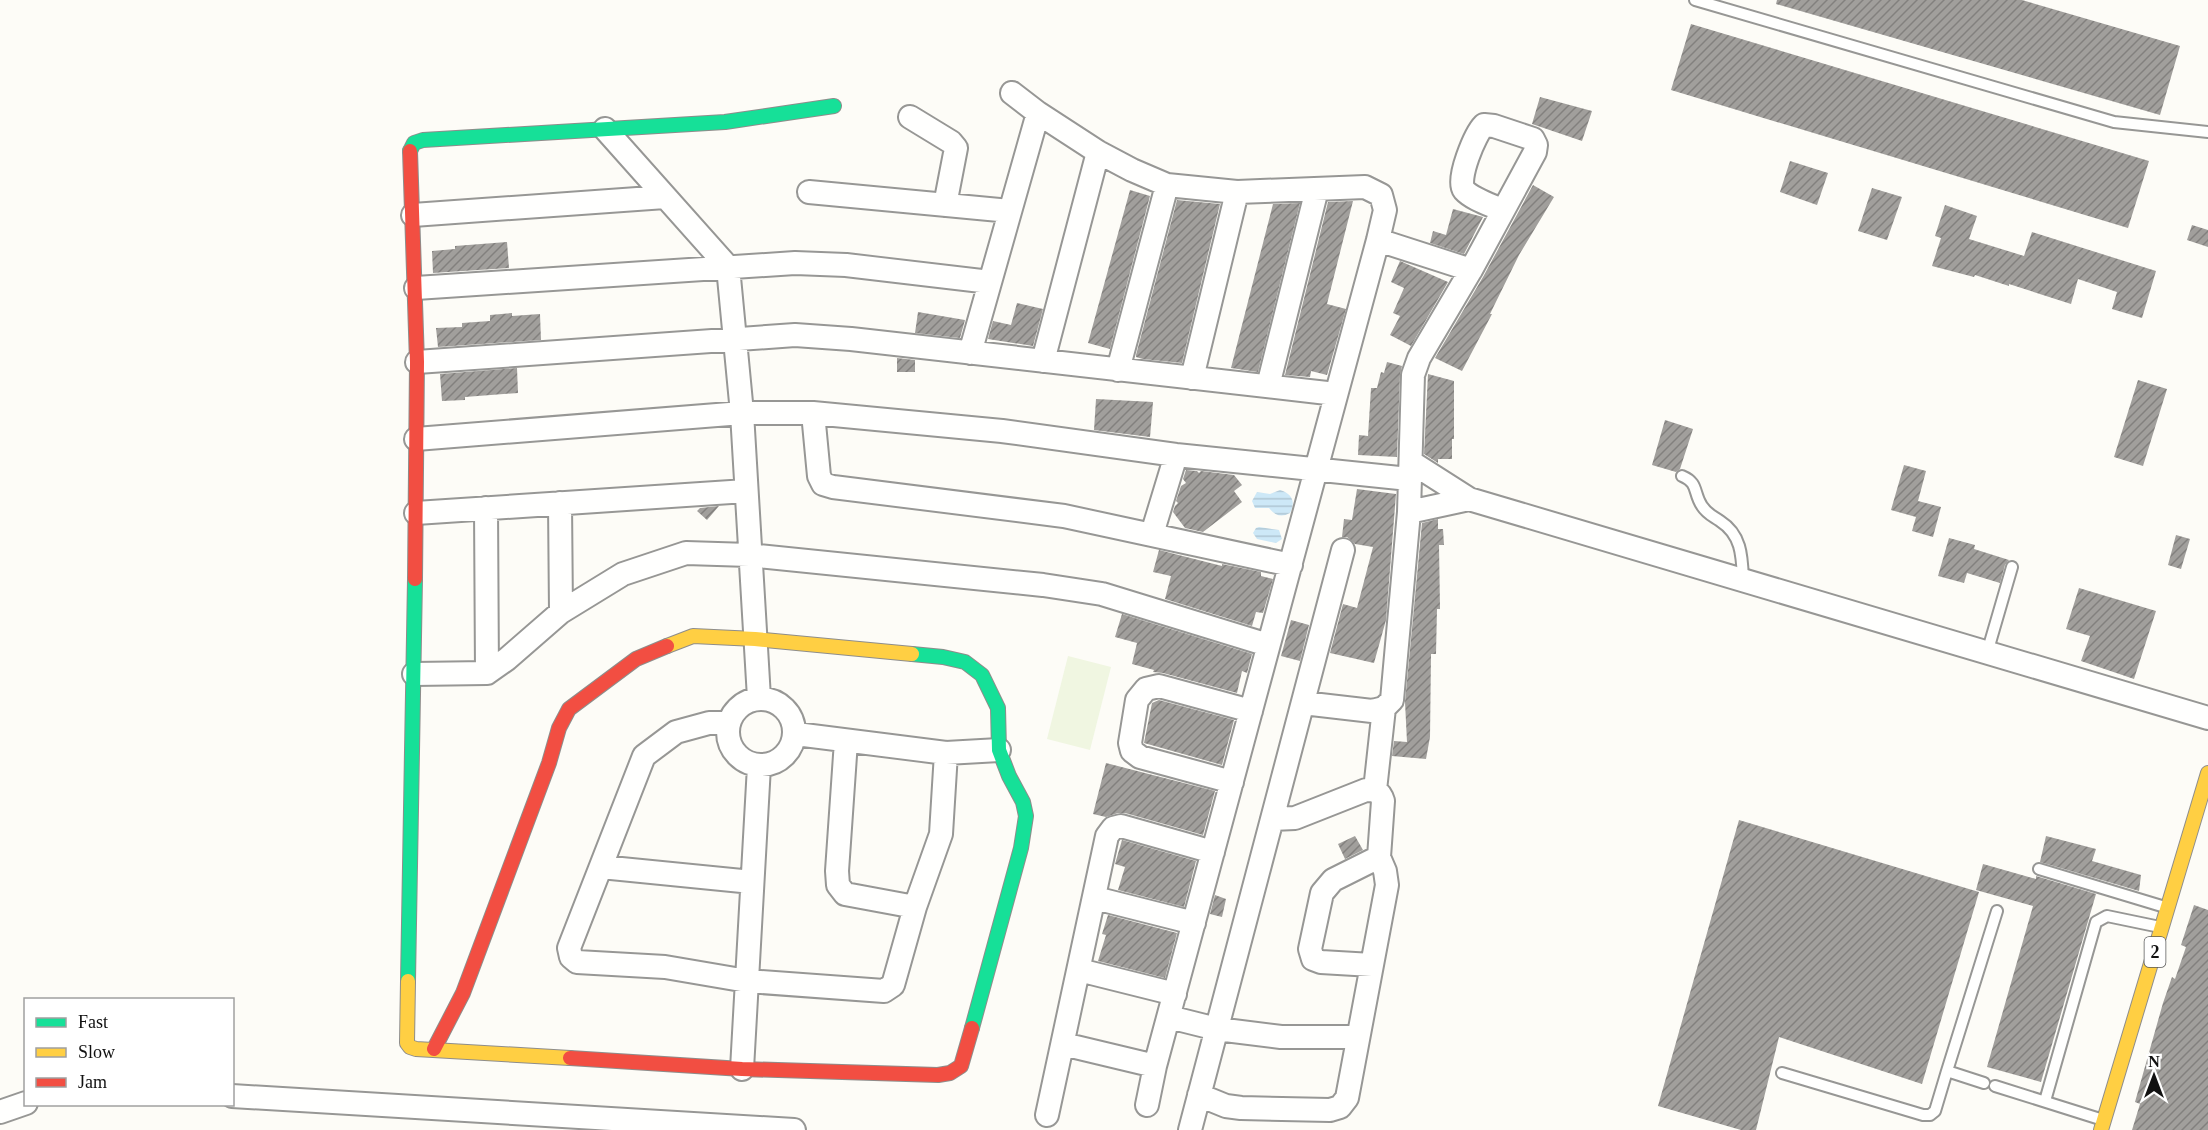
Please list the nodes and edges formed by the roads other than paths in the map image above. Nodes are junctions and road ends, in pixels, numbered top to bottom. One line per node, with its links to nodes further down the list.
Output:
1 (1695, 0): 7 (lane)
2 (1012, 93): 4 (street)
3 (834, 106): 6 (main road)
4 (1038, 113): 8 (street); 16 (street)
5 (910, 117): 14 (street)
6 (605, 129): 13 (street); 17 (main road)
7 (2208, 132)
8 (1098, 152): 9 (street); 25 (street)
9 (1167, 185): 12 (street); 27 (street)
10 (1317, 189): 12 (street); 18 (street); 29 (street)
11 (808, 192): 14 (street)
12 (1237, 192): 28 (street)
13 (665, 197): 17 (street); 19 (street)
14 (945, 205): 16 (street)
15 (1502, 210): 20 (street)
16 (1010, 211): 21 (street)
17 (413, 215): 22 (main road)
18 (1378, 240): 20 (street); 30 (street)
19 (728, 267): 21 (street); 22 (street); 23 (street)
20 (1471, 270): 36 (street)
21 (990, 282): 24 (street)
22 (417, 288): 26 (main road)
23 (736, 339): 24 (street); 26 (street); 31 (street)
24 (970, 353): 25 (street)
25 (1043, 361): 27 (street)
26 (417, 362): 33 (main road)
27 (1119, 370): 28 (street)
28 (1192, 378): 29 (street)
29 (1268, 386): 30 (street)
30 (1336, 394): 35 (street)
31 (742, 413): 32 (street); 33 (street); 38 (street)
32 (813, 413): 34 (street); 44 (street)
33 (417, 439): 43 (main road)
34 (1176, 454): 35 (street); 44 (street)
35 (1316, 468): 36 (street); 47 (street)
36 (1410, 470): 39 (street); 42 (street)
37 (1682, 476): 49 (lane)
38 (746, 491): 40 (street); 46 (street)
39 (1469, 499): 42 (street); 49 (street)
40 (560, 503): 41 (street); 50 (street)
41 (486, 508): 43 (street); 54 (street)
42 (1409, 512): 58 (street)
43 (416, 513): 55 (main road)
44 (1152, 534): 47 (street)
45 (1343, 549): 57 (street)
46 (749, 555): 50 (street); 51 (street); 52 (street)
47 (1291, 565): 52 (street)
48 (2012, 567): 53 (lane)
49 (1743, 581): 53 (street)
50 (561, 612): 54 (street)
51 (755, 639): 56 (street); 64 (main road); 90 (main road)
52 (1268, 645): 59 (street)
53 (1987, 653): 60 (street)
54 (487, 673): 55 (street)
55 (414, 674): 90 (main road)
56 (759, 698): 61 (street); 62 (street)
57 (1303, 703): 58 (street); 70 (street)
58 (1384, 708): 69 (street)
59 (1251, 711): 68 (street); 68 (street)
60 (2208, 718)
61 (728, 723): 66 (street); 73 (street)
62 (796, 734): 63 (street); 66 (street)
63 (846, 741): 65 (street); 77 (street)
64 (999, 750): 65 (street); 92 (main road)
65 (946, 753): 77 (street)
66 (759, 766): 75 (street)
67 (2208, 773): 78 (main road, 2)
68 (1232, 782): 71 (street)
69 (1375, 790): 70 (street); 72 (street)
70 (1272, 819): 87 (street)
71 (1213, 852): 76 (street); 80 (street)
72 (1379, 857): 82 (street); 82 (street)
73 (601, 867): 75 (street); 84 (street)
74 (2039, 869): 78 (lane)
75 (752, 882): 84 (street)
76 (1095, 898): 80 (street); 83 (street)
77 (915, 907): 84 (street)
78 (2169, 908): 81 (main road, 2)
79 (1996, 911): 93 (lane)
80 (1194, 923): 85 (street)
81 (2163, 928): 97 (lane); 102 (main road, 2)
82 (1372, 965): 88 (street)
83 (1079, 970): 85 (street); 89 (street)
84 (747, 981): 92 (street)
85 (1175, 994): 86 (street)
86 (1169, 1017): 87 (street); 91 (street)
87 (1217, 1029): 88 (street); 95 (street)
88 (1358, 1037): 95 (street)
89 (1063, 1044): 91 (street); 101 (street)
90 (434, 1049): 92 (main road)
91 (1155, 1066): 99 (street)
92 (742, 1069)
93 (1947, 1071): 94 (lane); 97 (lane)
94 (1782, 1073)
95 (1199, 1095): 104 (street)
96 (234, 1096): 103 (street)
97 (2045, 1101): 102 (lane)
98 (24, 1104): 100 (street)
99 (1147, 1105)
100 (0, 1112)
101 (1047, 1115)
102 (2102, 1125)
103 (794, 1130)
104 (1190, 1130)

